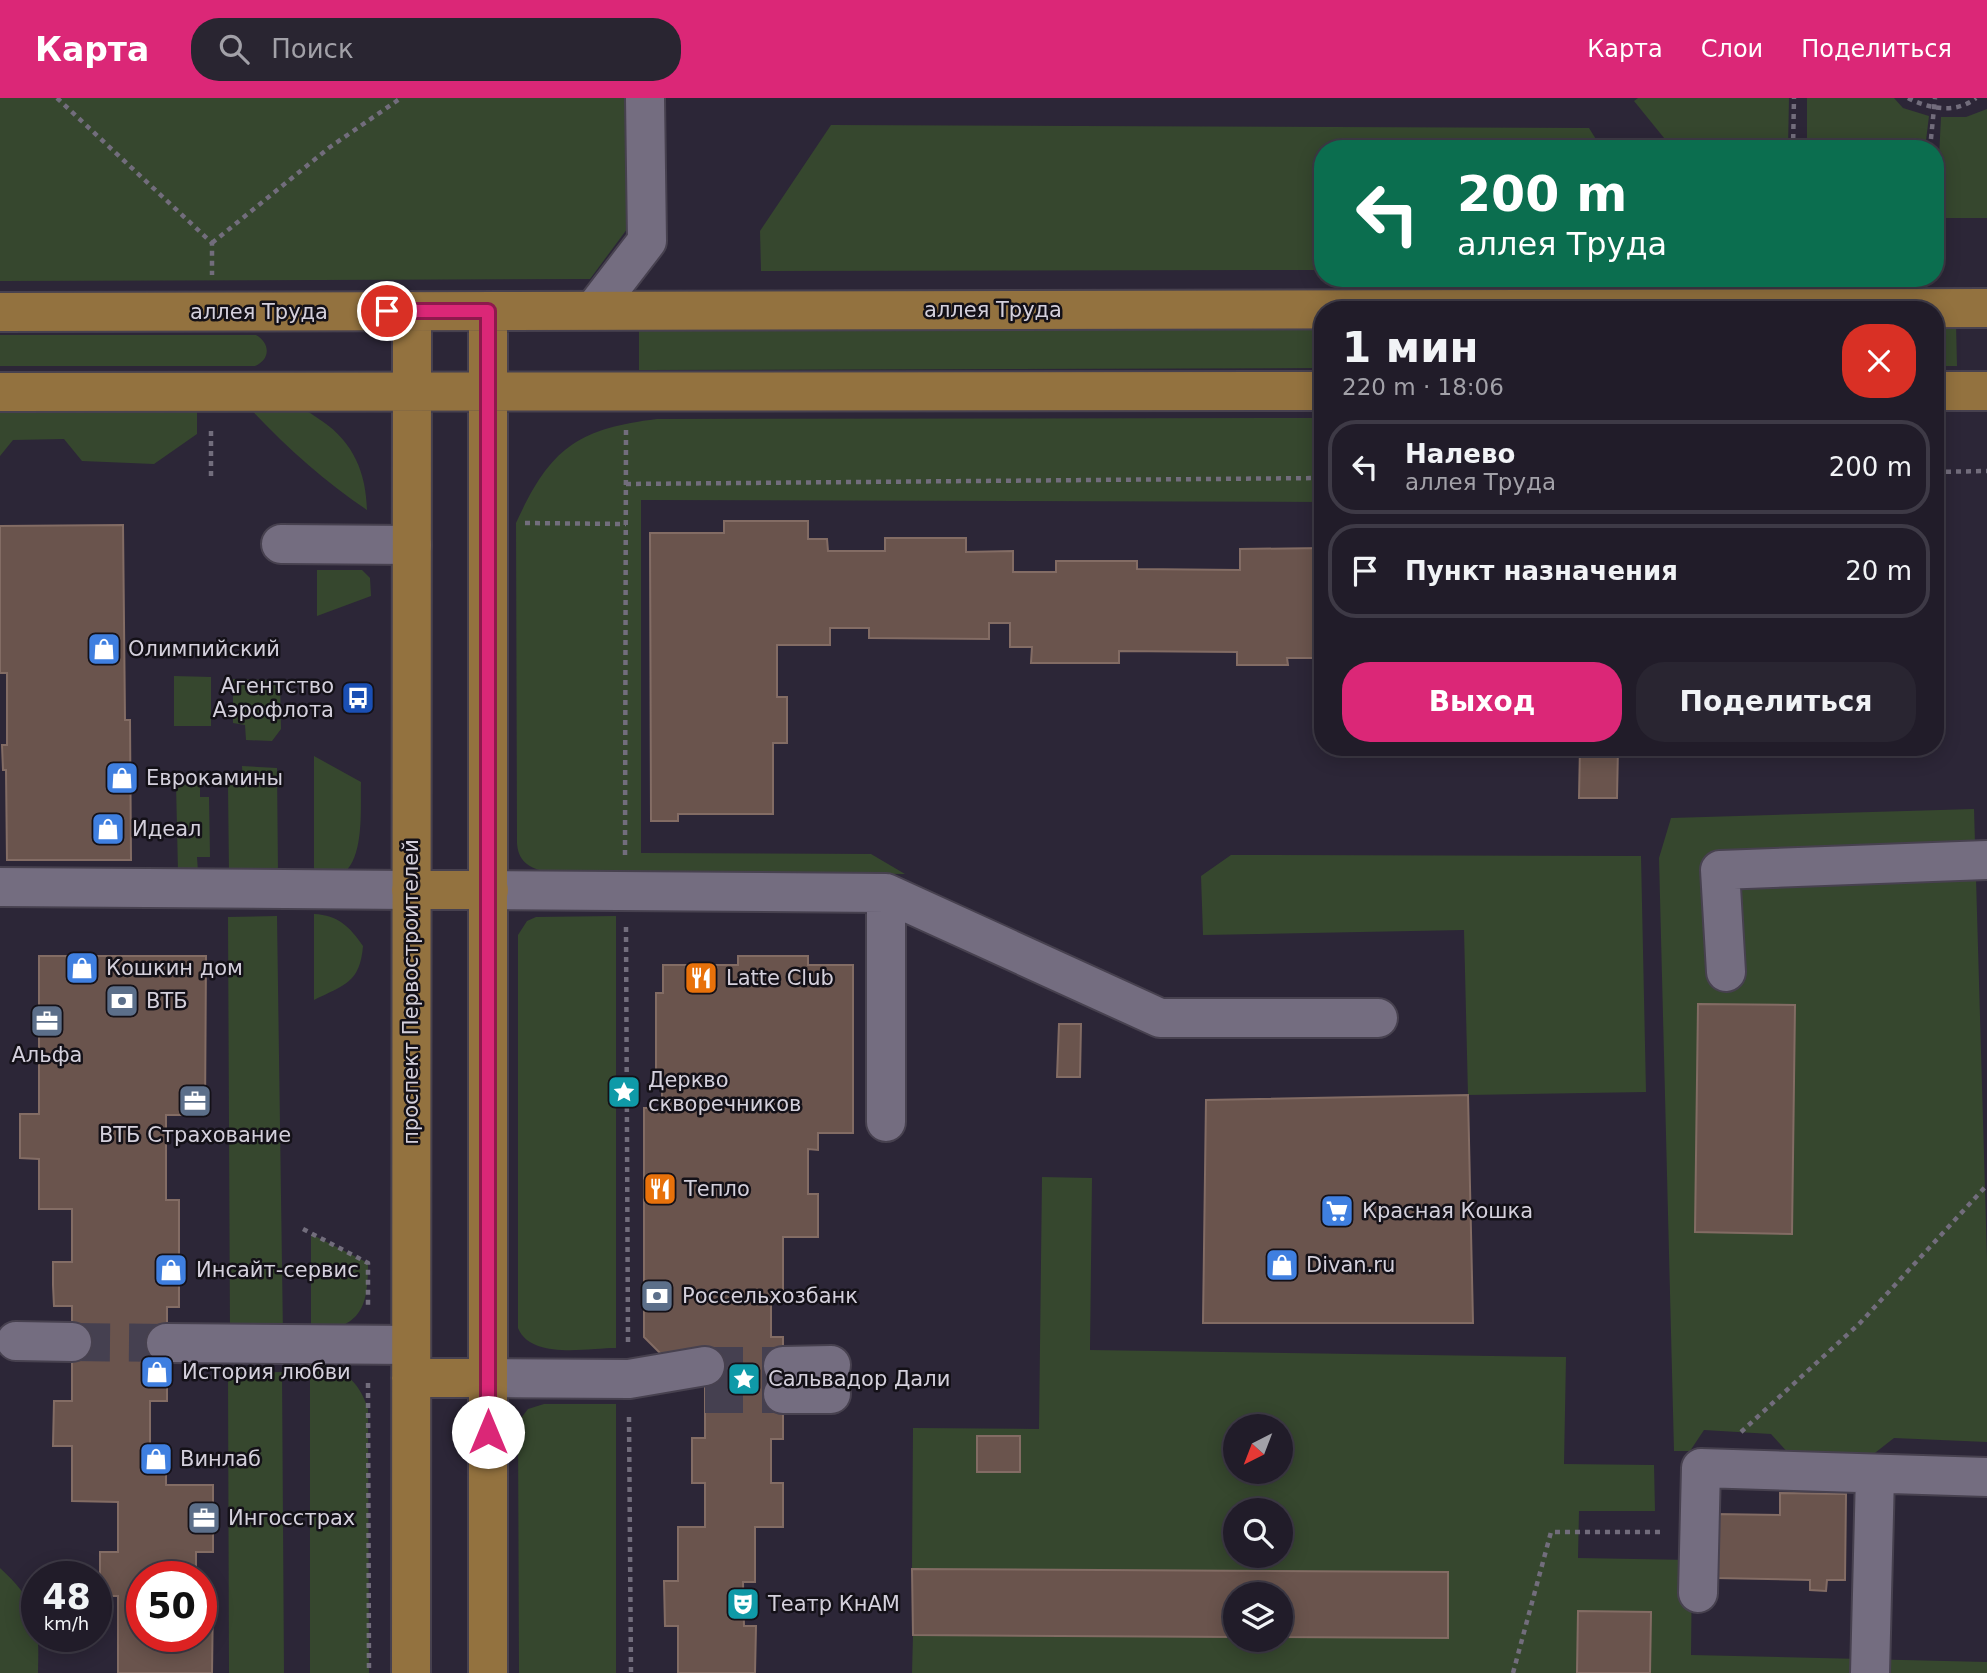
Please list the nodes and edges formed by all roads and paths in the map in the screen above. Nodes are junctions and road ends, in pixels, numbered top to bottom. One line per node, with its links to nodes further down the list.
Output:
1 (57, 98): 11 (path)
2 (401, 98): 11 (path)
3 (645, 98): 16 (lane)
4 (1794, 98): 9 (path)
5 (1908, 98): 8 (path)
6 (1935, 98): 8 (path)
7 (1976, 98): 8 (path)
8 (1934, 108): 10 (path)
9 (1793, 140)
10 (1931, 140)
11 (212, 243): 12 (path)
12 (212, 283)
13 (1314, 309): 16 (main road, аллея Труда)
14 (1944, 309): 15 (main road, аллея Труда)
15 (1987, 309)
16 (594, 310): 18 (main road, аллея Труда)
17 (412, 311): 18 (main road, аллея Труда); 19 (main road, аллея Труда); 20 (main road, проспект Первостроителей)
18 (488, 311): 25 (main road)
19 (0, 312)
20 (412, 391): 24 (main road); 25 (main road); 36 (main road, проспект Первостроителей)
21 (1314, 391): 25 (main road)
22 (1944, 391): 23 (main road)
23 (1987, 391)
24 (0, 392)
25 (489, 392): 40 (main road)
26 (626, 419): 32 (path)
27 (211, 423): 30 (path)
28 (1987, 471): 29 (path)
29 (1944, 472)
30 (211, 476)
31 (1314, 478): 32 (path)
32 (626, 484): 34 (path)
33 (516, 523): 34 (path)
34 (625, 524): 41 (path)
35 (281, 544): 36 (lane)
36 (412, 545): 39 (main road, проспект Первостроителей)
37 (1987, 860): 43 (lane)
38 (0, 887): 39 (lane)
39 (411, 890): 40 (main road); 52 (main road, проспект Первостроителей)
40 (489, 890): 41 (lane); 53 (main road)
41 (625, 891): 42 (lane); 54 (path)
42 (886, 893): 44 (lane); 45 (lane)
43 (1726, 972)
44 (1378, 1018)
45 (886, 1122)
46 (1987, 1185): 58 (path)
47 (303, 1229): 51 (path)
48 (16, 1341): 49 (lane)
49 (72, 1342)
50 (166, 1343): 51 (lane)
51 (368, 1345): 52 (lane); 63 (path)
52 (411, 1362): 53 (main road); 64 (main road, проспект Первостроителей)
53 (488, 1378): 54 (lane); 65 (main road)
54 (629, 1379): 55 (lane); 66 (path)
55 (705, 1380)
56 (783, 1380): 57 (lane)
57 (831, 1380)
58 (1701, 1468): 59 (lane); 61 (lane)
59 (1875, 1475): 60 (lane); 68 (lane)
60 (1987, 1477)
61 (1699, 1532): 62 (lane); 67 (path)
62 (1698, 1593)
63 (369, 1673)
64 (411, 1673)
65 (488, 1673)
66 (631, 1673)
67 (1513, 1673)
68 (1870, 1673)

